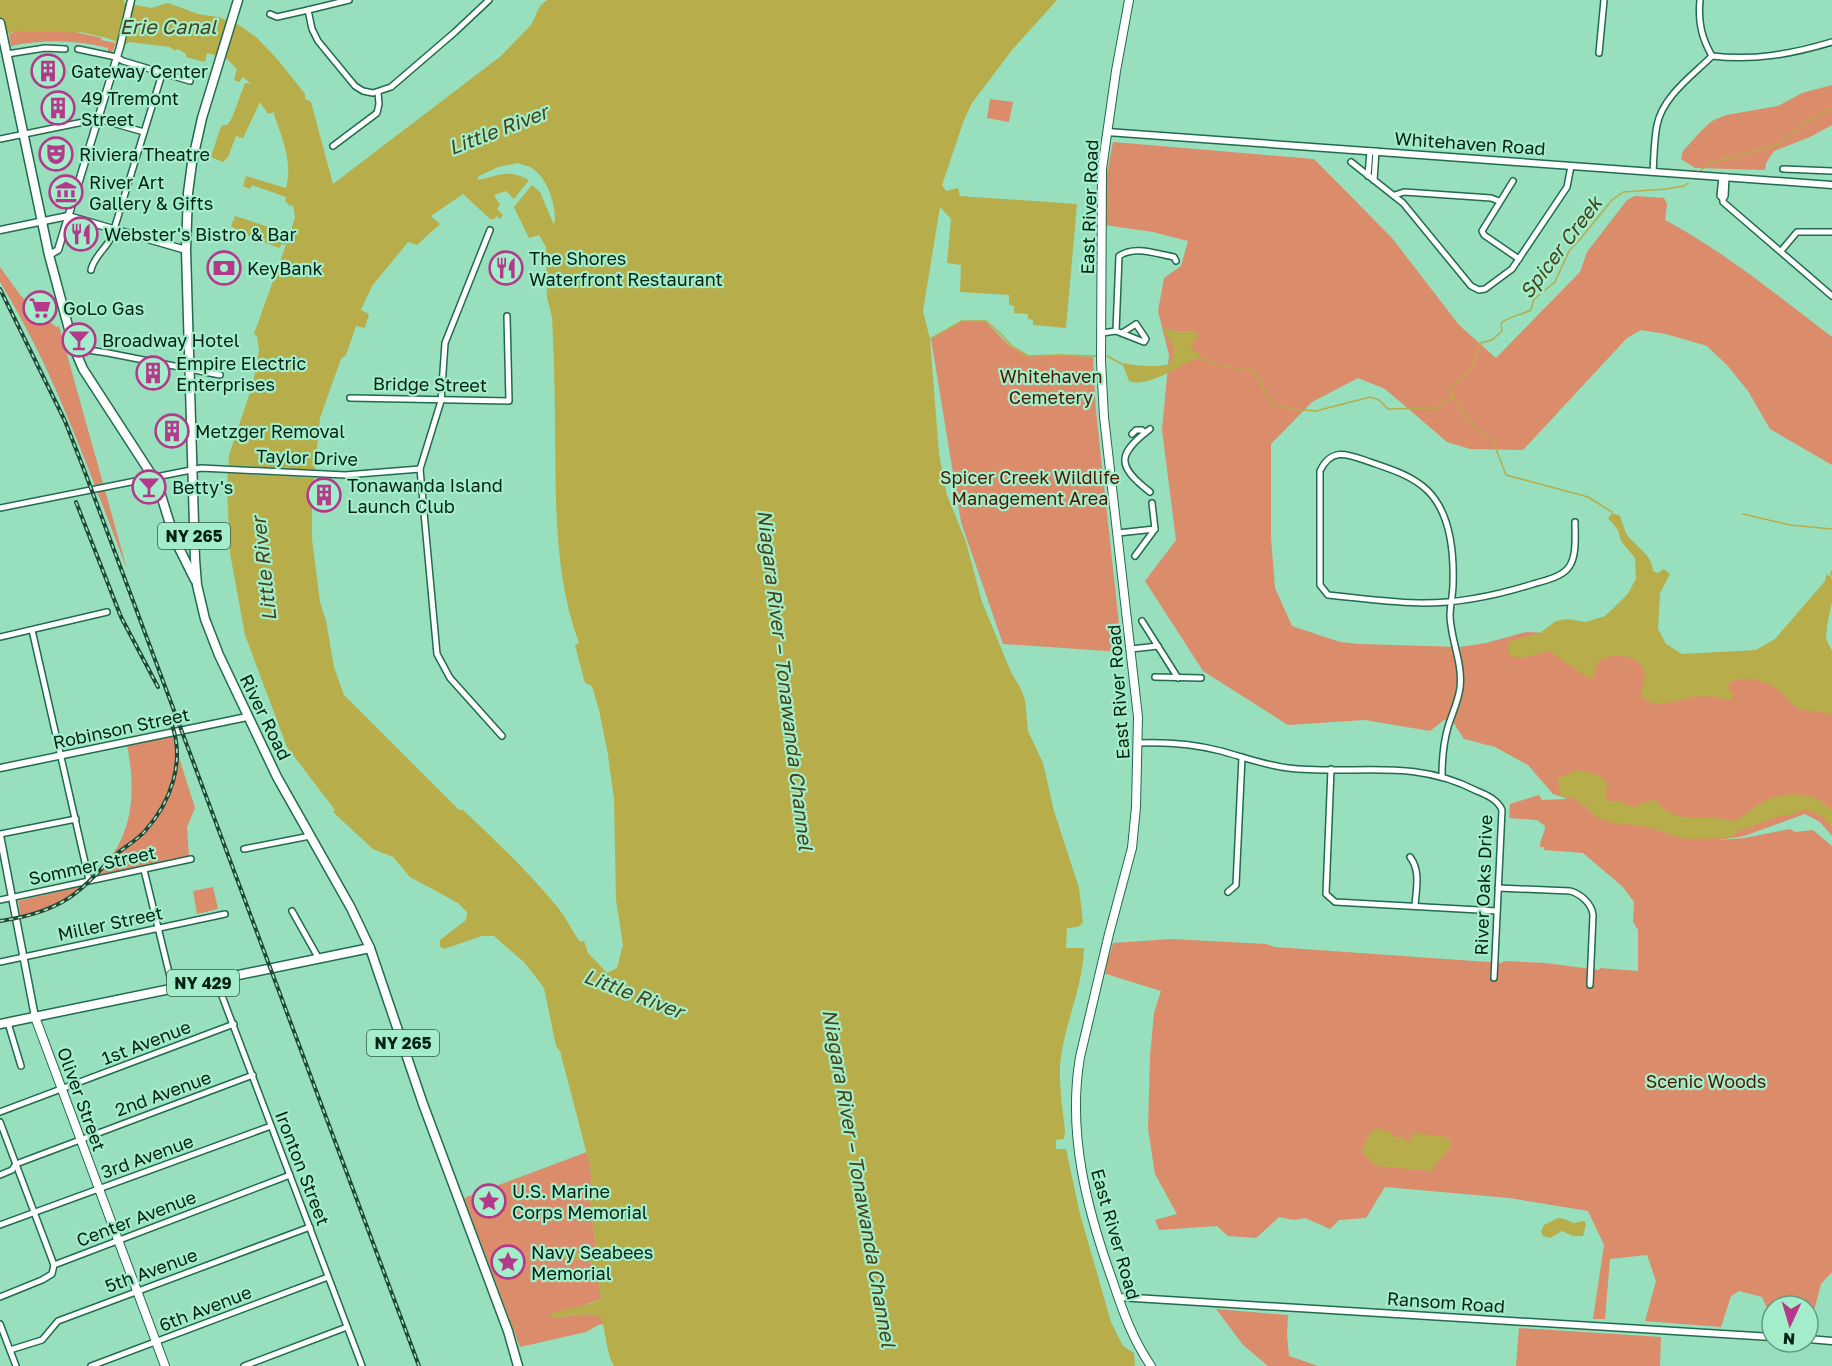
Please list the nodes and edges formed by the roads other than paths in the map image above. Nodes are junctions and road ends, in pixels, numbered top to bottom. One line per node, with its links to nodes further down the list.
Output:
1 (349, 0): 7 (street)
2 (489, 0): 21 (street)
3 (1129, 0): 24 (main road, East River Road)
4 (1604, 0): 15 (street)
5 (1700, 0): 17 (street)
6 (131, 2): 18 (street)
7 (331, 2): 9 (street)
8 (237, 3): 47 (main road, River Road / NY 265)
9 (308, 10): 10 (street); 21 (street)
10 (270, 14)
11 (0, 23): 16 (main road)
12 (1832, 42): 17 (street)
13 (65, 49): 16 (street)
14 (78, 49): 18 (street)
15 (1599, 53)
16 (4, 55): 25 (main road)
17 (1712, 56): 33 (street)
18 (117, 57): 19 (street); 22 (street)
19 (162, 74): 20 (street); 23 (street)
20 (190, 81)
21 (378, 93): 27 (street)
22 (98, 119): 23 (street); 25 (street); 41 (street)
23 (144, 132): 43 (street)
24 (1107, 132): 28 (street, Whitehaven Road); 53 (main road, East River Road)
25 (24, 134): 26 (street); 42 (main road)
26 (0, 139)
27 (333, 146)
28 (1373, 151): 30 (street, Whitehaven Road); 34 (street); 36 (street)
29 (1351, 162): 34 (street)
30 (1571, 166): 33 (street, Whitehaven Road); 50 (street)
31 (1783, 169): 32 (street)
32 (1832, 171)
33 (1653, 172): 35 (street, Whitehaven Road)
34 (1368, 176): 36 (street)
35 (1724, 177): 38 (street, Whitehaven Road); 48 (street)
36 (1374, 180): 39 (street)
37 (1512, 181): 40 (street)
38 (1832, 185)
39 (1395, 195): 40 (street); 50 (street)
40 (1499, 201): 50 (street)
41 (68, 216): 42 (street); 43 (street); 49 (street)
42 (42, 220): 44 (street); 49 (main road)
43 (114, 228): 47 (street); 54 (street)
44 (0, 230)
45 (490, 230): 62 (street)
46 (1832, 232): 48 (street)
47 (186, 250): 59 (main road, River Road / NY 265)
48 (1781, 251): 55 (street)
49 (49, 255): 58 (main road)
50 (1519, 259)
51 (1176, 261): 52 (street)
52 (1117, 262): 53 (street); 57 (street)
53 (1101, 264): 57 (main road, East River Road)
54 (91, 270)
55 (1832, 296)
56 (507, 315): 62 (street, Bridge Street)
57 (1102, 333): 67 (main road, East River Road)
58 (74, 348): 59 (street); 70 (main road)
59 (190, 370): 60 (street); 69 (main road, River Road / NY 265)
60 (220, 375)
61 (350, 398): 62 (street, Bridge Street)
62 (441, 401): 68 (street)
63 (1126, 429): 64 (street)
64 (1132, 434): 65 (street); 65 (street)
65 (1136, 441): 66 (street)
66 (1125, 465): 67 (street); 71 (street)
67 (1110, 467): 76 (main road, East River Road)
68 (420, 469): 69 (street, Taylor Drive); 90 (street)
69 (193, 470): 70 (street, Taylor Drive); 78 (main road, River Road / NY 265)
70 (153, 477): 73 (street, Taylor Drive); 78 (main road)
71 (1150, 492)
72 (1152, 503): 75 (street)
73 (0, 508)
74 (1575, 522): 79 (street)
75 (1155, 529): 76 (street); 77 (street)
76 (1118, 533): 85 (main road, East River Road)
77 (1135, 556)
78 (198, 585): 89 (main road, River Road / NY 265)
79 (1451, 601): 79 (street); 96 (street)
80 (107, 612): 82 (street)
81 (1142, 621): 84 (street)
82 (33, 630): 83 (street); 92 (street)
83 (0, 637)
84 (1158, 646): 85 (street); 87 (street)
85 (1131, 649): 91 (main road, East River Road)
86 (1155, 677): 87 (street)
87 (1178, 678): 88 (street)
88 (1201, 678)
89 (248, 717): 92 (street, Robinson Street); 99 (main road, River Road / NY 265)
90 (502, 736)
91 (1139, 743): 93 (street, River Oaks Drive); 144 (main road, East River Road)
92 (61, 755): 94 (street, Robinson Street); 97 (street)
93 (1242, 757): 95 (street, River Oaks Drive); 106 (street)
94 (0, 768)
95 (1331, 769): 96 (street, River Oaks Drive); 109 (street)
96 (1443, 777): 105 (street, River Oaks Drive)
97 (76, 819): 98 (street); 104 (street)
98 (0, 834): 107 (street, Oliver Street)
99 (310, 836): 100 (street); 114 (main road, River Road / NY 265)
100 (244, 849)
101 (1410, 857): 109 (street)
102 (191, 859): 103 (street, Sommer Street)
103 (144, 870): 104 (street, Sommer Street); 113 (street)
104 (89, 880): 107 (street, Sommer Street)
105 (1498, 888): 111 (street, River Oaks Drive); 120 (street)
106 (1228, 892)
107 (12, 898): 108 (street, Sommer Street); 115 (street, Oliver Street)
108 (0, 900)
109 (1415, 906): 111 (street)
110 (292, 911): 116 (street)
111 (1497, 911): 118 (street, River Oaks Drive)
112 (225, 914): 113 (street, Miller Street)
113 (158, 928): 115 (street, Miller Street); 121 (street)
114 (370, 948): 116 (main road, NY 429); 156 (main road, River Road / NY 265)
115 (24, 957): 117 (street, Miller Street); 122 (street, Oliver Street)
116 (319, 959): 119 (main road, NY 429)
117 (0, 962)
118 (1494, 978)
119 (216, 980): 121 (main road, NY 429); 124 (street, Ironton Street)
120 (1590, 985)
121 (173, 989): 122 (main road, NY 429)
122 (35, 1017): 123 (main road); 127 (main road, Oliver Street)
123 (4, 1023): 125 (street)
124 (234, 1024): 126 (street, Ironton Street); 127 (street, 1st Avenue)
125 (21, 1066)
126 (253, 1075): 130 (street, Ironton Street); 131 (street, 2nd Avenue)
127 (62, 1089): 128 (street, 1st Avenue); 131 (main road, Oliver Street)
128 (0, 1112)
129 (0, 1122): 132 (street)
130 (271, 1126): 134 (street, Ironton Street); 135 (street, 3rd Avenue)
131 (81, 1139): 132 (street, 2nd Avenue); 135 (main road, Oliver Street)
132 (16, 1164): 133 (street, 2nd Avenue); 136 (street)
133 (0, 1175)
134 (290, 1175): 138 (street, Ironton Street); 139 (street, Center Avenue)
135 (100, 1189): 136 (street, 3rd Avenue); 139 (main road, Oliver Street)
136 (34, 1214): 137 (street, 3rd Avenue); 140 (street)
137 (0, 1225)
138 (310, 1227): 141 (street, Ironton Street); 142 (street, 5th Avenue)
139 (118, 1240): 140 (street, Center Avenue); 142 (main road, Oliver Street)
140 (54, 1265): 143 (street, Center Avenue)
141 (328, 1277): 146 (street, Ironton Street); 149 (street, 6th Avenue)
142 (137, 1292): 149 (main road, Oliver Street); 150 (street, 5th Avenue)
143 (0, 1297)
144 (1118, 1297): 148 (street, Ransom Road); 157 (main road, East River Road)
145 (0, 1324): 147 (street)
146 (347, 1327): 154 (street); 155 (street, Ironton Street)
147 (1, 1331): 150 (street)
148 (1760, 1336)
149 (157, 1342): 152 (street, 6th Avenue); 153 (main road, Oliver Street)
150 (10, 1350): 151 (street)
151 (16, 1366)
152 (91, 1366)
153 (165, 1366)
154 (244, 1366)
155 (362, 1366)
156 (518, 1366)
157 (1151, 1366)

